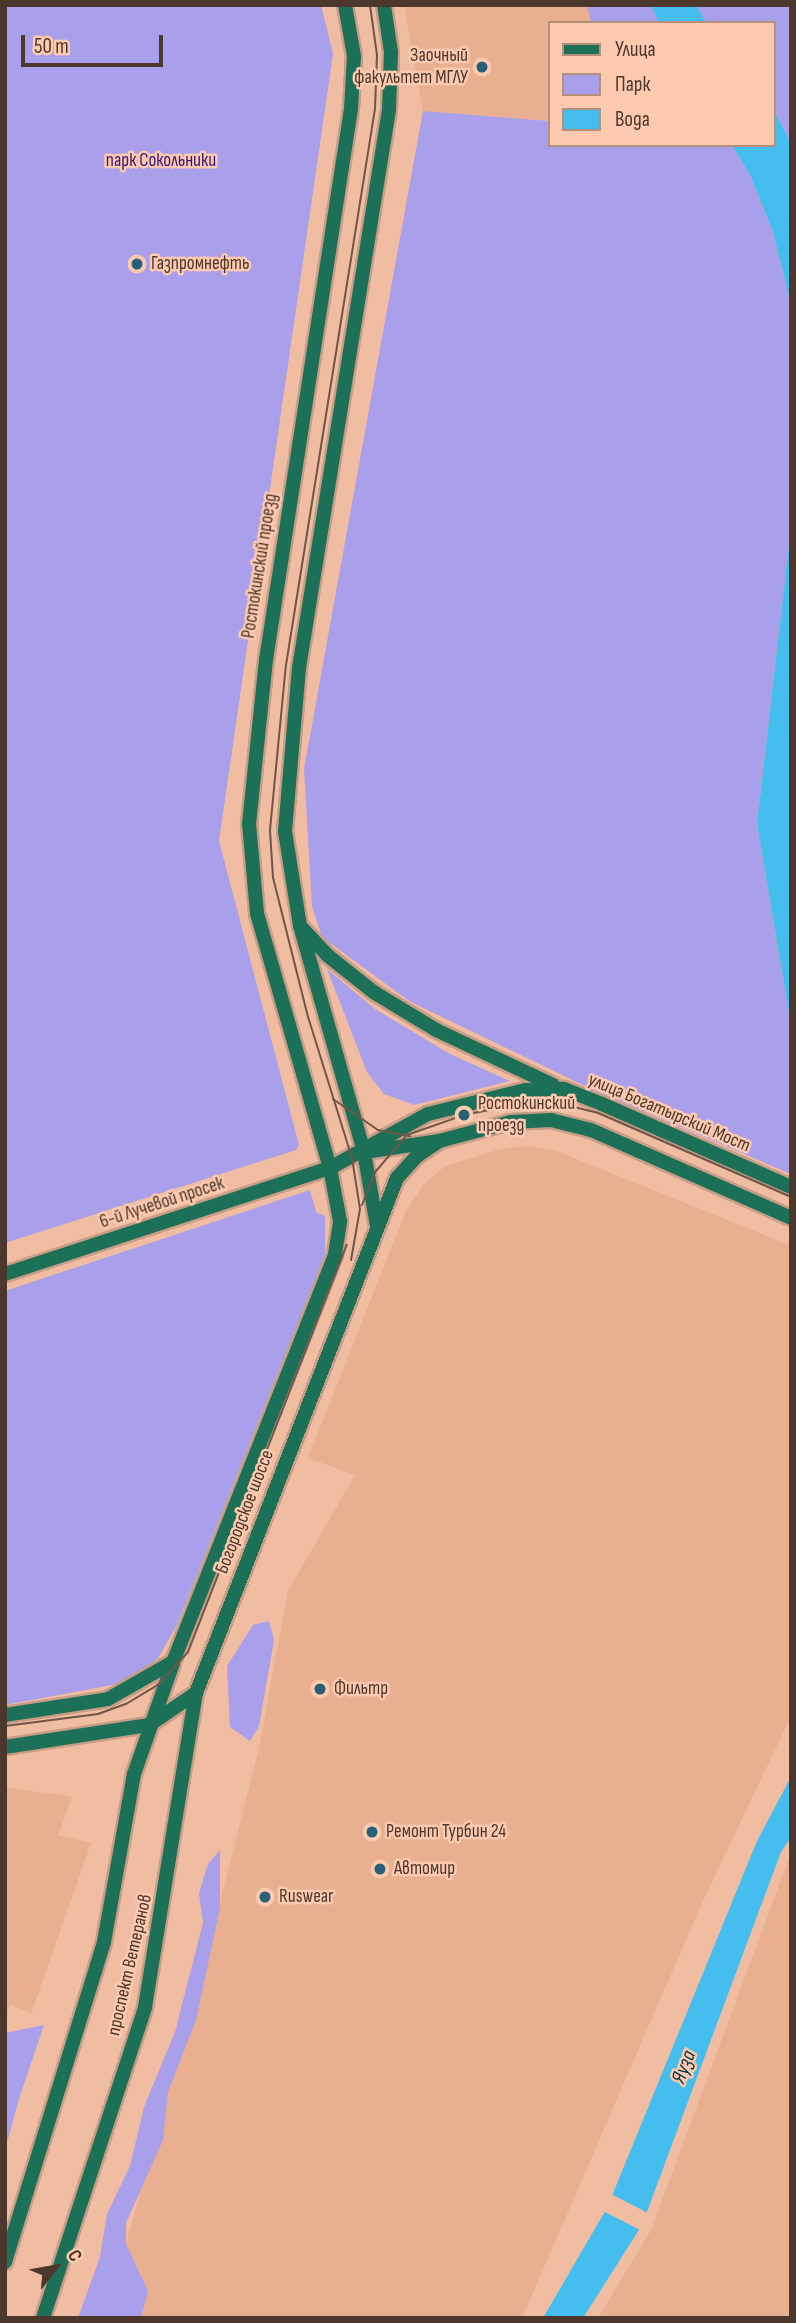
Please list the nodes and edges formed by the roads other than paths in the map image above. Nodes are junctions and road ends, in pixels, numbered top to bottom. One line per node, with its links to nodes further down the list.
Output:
1 (345, 5): 7 (main road, Ростокинский проезд)
2 (384, 5): 3 (main road)
3 (300, 926): 4 (main road); 6 (main road)
4 (564, 1089): 6 (main road, улица Богатырский Мост); 8 (main road, улица Богатырский Мост)
5 (439, 1142): 6 (main road); 9 (main road); 10 (main road, Богородское шоссе)
6 (364, 1152): 7 (main road, 6-й Лучевой просек); 10 (main road)
7 (330, 1168): 11 (main road, 6-й Лучевой просек); 12 (main road, Богородское шоссе)
8 (791, 1187)
9 (791, 1218)
10 (377, 1226): 13 (main road, Богородское шоссе)
11 (5, 1275)
12 (173, 1662): 14 (main road); 15 (main road, проспект Ветеранов)
13 (196, 1693): 15 (main road); 18 (main road, проспект Ветеранов)
14 (5, 1715)
15 (149, 1725): 16 (main road); 17 (main road, проспект Ветеранов)
16 (5, 1747)
17 (5, 2262)
18 (43, 2318)

